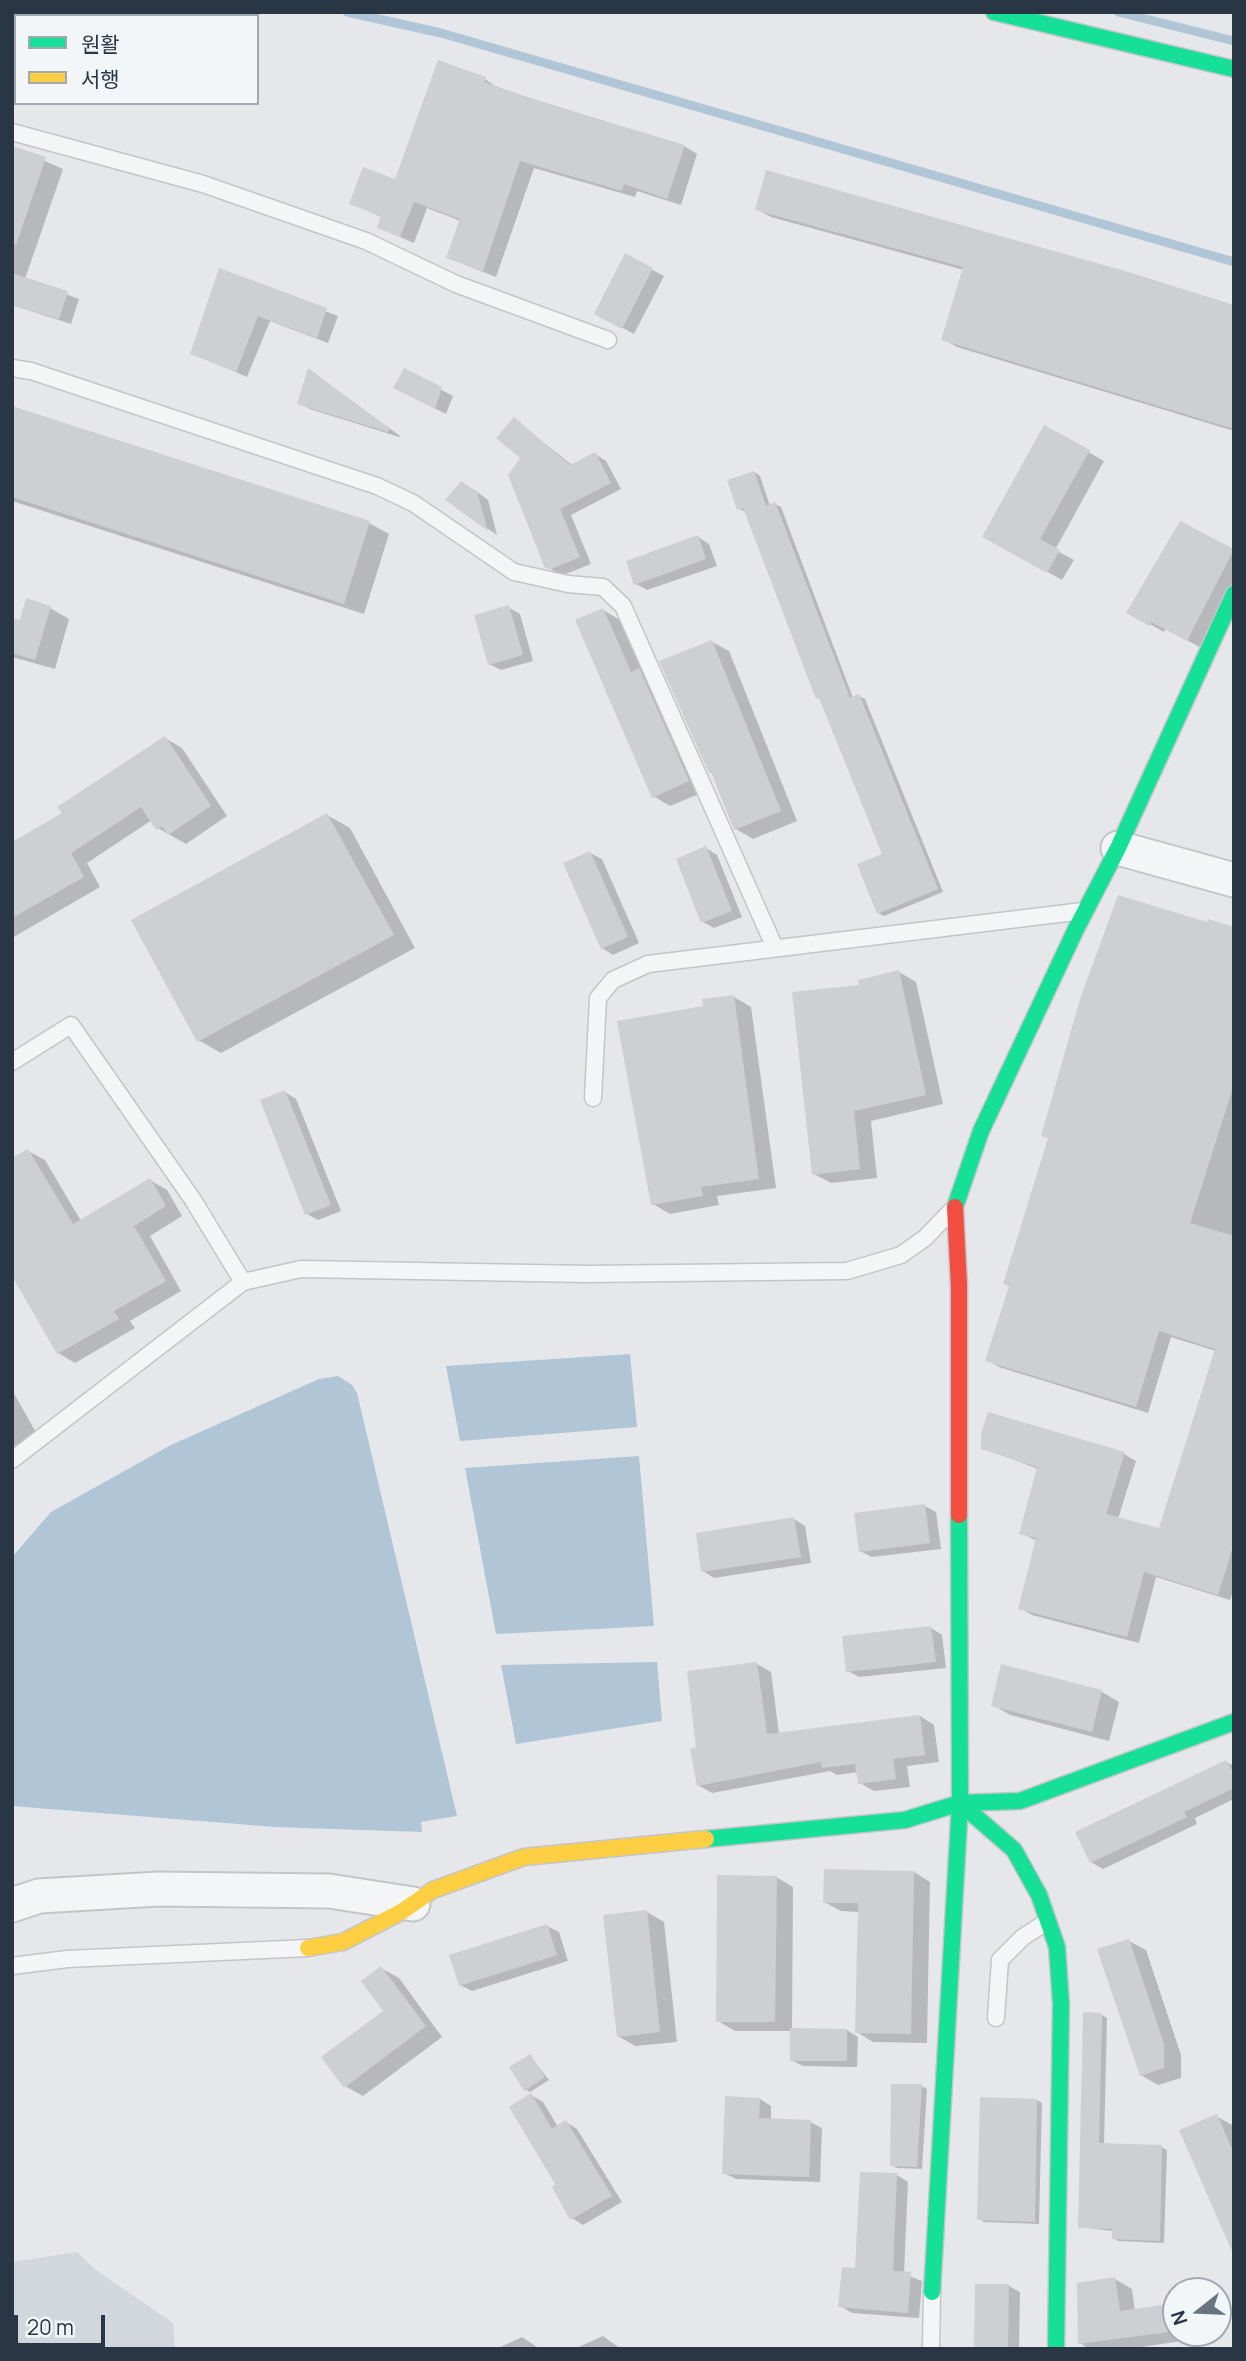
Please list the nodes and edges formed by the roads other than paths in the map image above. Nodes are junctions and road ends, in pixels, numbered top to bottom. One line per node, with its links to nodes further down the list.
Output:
1 (994, 12): 2 (street)
2 (1234, 69)
3 (12, 132): 4 (lane)
4 (608, 340)
5 (12, 368): 10 (lane)
6 (1234, 594): 7 (street)
7 (1118, 848): 8 (street); 9 (street)
8 (1234, 880)
9 (1086, 911): 10 (lane); 13 (street)
10 (775, 948): 12 (lane)
11 (12, 1062): 14 (lane)
12 (593, 1098)
13 (955, 1206): 14 (lane); 17 (street)
14 (243, 1282): 15 (lane)
15 (12, 1461)
16 (1234, 1722): 17 (street)
17 (960, 1803): 18 (street); 20 (street); 24 (street)
18 (413, 1904): 19 (street); 21 (street)
19 (12, 1905)
20 (1048, 1920): 23 (lane); 26 (street)
21 (309, 1948): 22 (lane)
22 (12, 1966)
23 (996, 2018)
24 (932, 2292): 25 (lane)
25 (931, 2349)
26 (1056, 2349)

